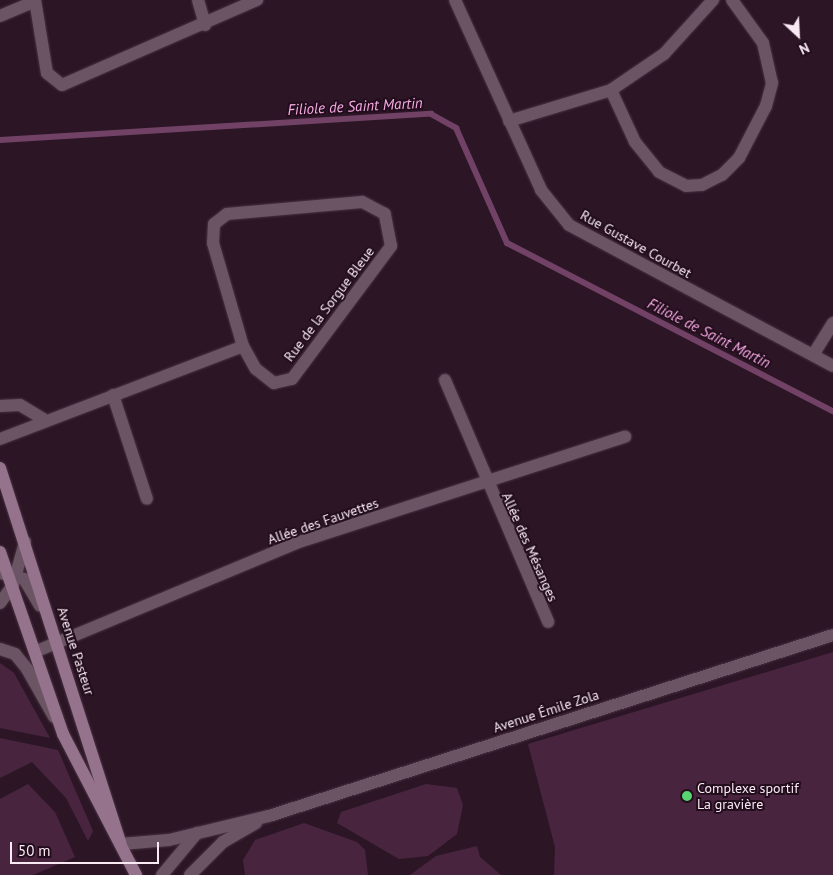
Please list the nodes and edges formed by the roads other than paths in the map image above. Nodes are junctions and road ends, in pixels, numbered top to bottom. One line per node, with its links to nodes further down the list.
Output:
1 (35, 0): 7 (street); 8 (street)
2 (198, 0): 8 (street)
3 (257, 0): 8 (street)
4 (455, 0): 10 (street, Rue Gustave Courbet)
5 (712, 0): 9 (street)
6 (732, 0): 9 (street)
7 (0, 16)
8 (205, 25)
9 (610, 90): 10 (street)
10 (509, 121): 13 (street, Rue Gustave Courbet)
11 (833, 323): 13 (street)
12 (243, 346): 12 (street, Rue de la Sorgue Bleue); 16 (street)
13 (813, 355): 14 (street, Rue Gustave Courbet)
14 (833, 366)
15 (445, 380): 22 (street, Allée des Mésanges)
16 (113, 395): 18 (street); 23 (street)
17 (0, 406): 18 (street)
18 (43, 419): 20 (street)
19 (625, 436): 22 (street, Allée des Fauvettes)
20 (0, 439)
21 (0, 468): 24 (main road, Avenue Pasteur)
22 (485, 483): 28 (street, Allée des Mésanges); 30 (street, Allée des Fauvettes)
23 (147, 499)
24 (25, 542): 26 (street); 30 (main road, Avenue Pasteur)
25 (0, 552): 26 (main road, Avenue Pasteur)
26 (9, 577): 27 (street); 30 (street); 32 (main road, Avenue Pasteur)
27 (0, 603)
28 (548, 622)
29 (833, 635): 34 (street, Avenue Émile Zola)
30 (54, 637): 32 (street, Allée des Fauvettes); 36 (main road, Avenue Pasteur)
31 (0, 649): 33 (street)
32 (37, 651): 33 (main road, Avenue Pasteur)
33 (63, 734): 36 (main road, Avenue Pasteur)
34 (269, 816): 35 (street, Avenue Émile Zola); 39 (street, Avenue Émile Zola)
35 (197, 834): 36 (street, Avenue Émile Zola); 38 (street)
36 (121, 844): 37 (main road, Avenue Pasteur)
37 (136, 875)
38 (162, 875)
39 (190, 875)

